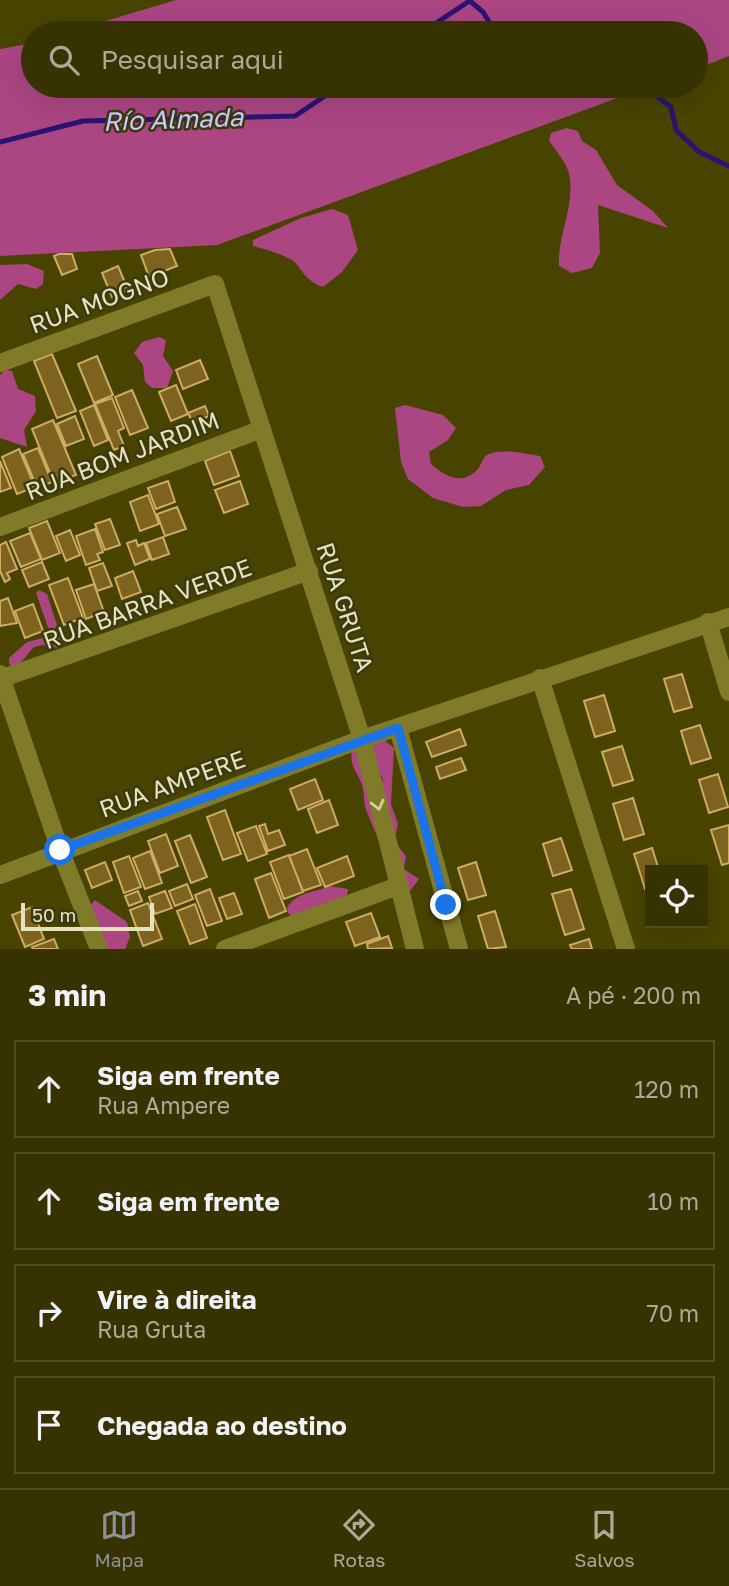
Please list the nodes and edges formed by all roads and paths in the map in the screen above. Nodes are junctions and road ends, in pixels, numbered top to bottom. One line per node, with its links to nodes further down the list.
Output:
1 (215, 284): 2 (street, RUA MOGNO); 3 (street, RUA GRUTA)
2 (0, 363)
3 (262, 429): 4 (street, RUA BOM JARDIM); 5 (street, RUA GRUTA)
4 (0, 527)
5 (309, 571): 8 (street, RUA BARRA VERDE); 12 (street, RUA GRUTA)
6 (729, 617): 7 (street, RUA AMPERE)
7 (708, 622): 9 (street, RUA AMPERE); 10 (street)
8 (1, 677): 13 (street)
9 (540, 678): 11 (street, RUA AMPERE); 20 (street)
10 (729, 692)
11 (398, 728): 12 (street, RUA AMPERE); 19 (street)
12 (362, 739): 13 (street, RUA AMPERE); 15 (street, RUA GRUTA, one-way to 15)
13 (60, 850): 14 (street, RUA AMPERE); 16 (street)
14 (0, 875)
15 (398, 886): 17 (street); 18 (street, RUA GRUTA)
16 (99, 949)
17 (225, 949)
18 (415, 949)
19 (460, 949)
20 (626, 949)

